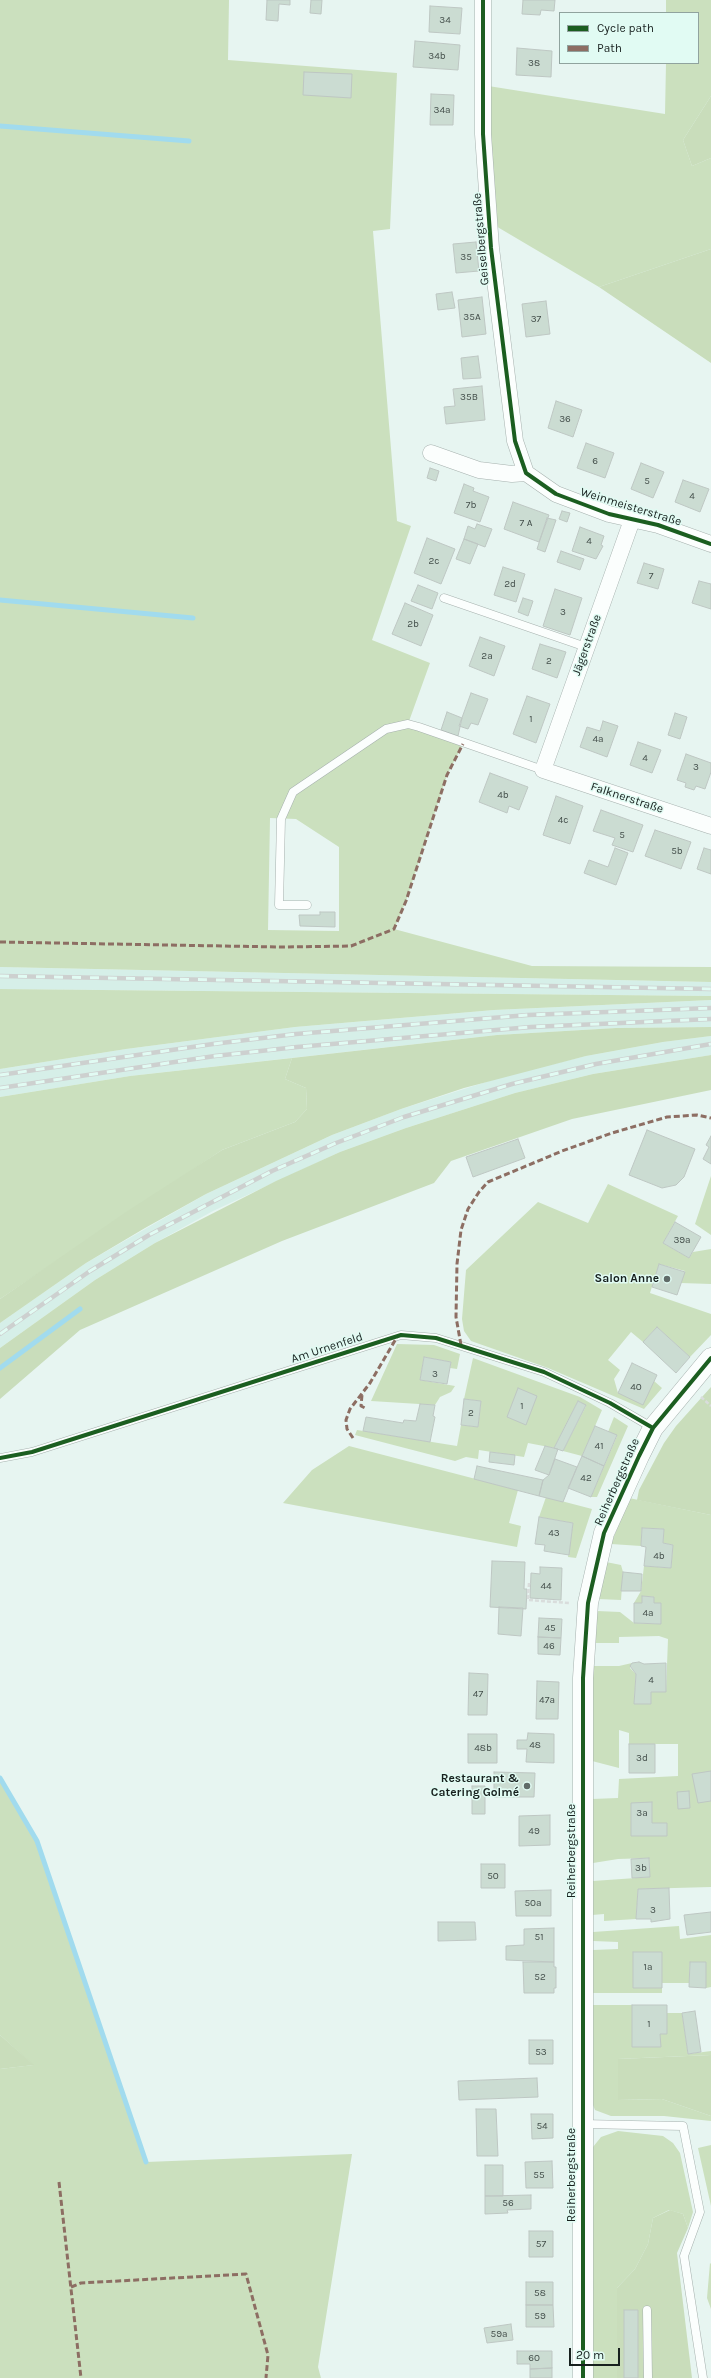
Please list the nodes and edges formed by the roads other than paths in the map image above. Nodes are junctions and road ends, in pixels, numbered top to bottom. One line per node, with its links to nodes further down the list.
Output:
1 (482, 0): 3 (street, Geiselbergstraße)
2 (431, 453): 3 (street)
3 (526, 473): 4 (street, Weinmeisterstraße)
4 (632, 520): 5 (street, Weinmeisterstraße); 7 (street, Jägerstraße)
5 (711, 544)
6 (444, 598): 7 (lane)
7 (586, 647): 8 (street, Jägerstraße)
8 (543, 770): 9 (street, Falknerstraße); 10 (lane)
9 (711, 826)
10 (307, 906)
11 (711, 1358): 12 (street, Reiherbergstraße)
12 (653, 1428): 13 (lane, Am Urnenfeld); 14 (street, Reiherbergstraße)
13 (0, 1458)
14 (582, 2124): 16 (street, Reiherbergstraße); 18 (lane)
15 (647, 2310): 17 (lane)
16 (583, 2378)
17 (648, 2378)
18 (703, 2378)

